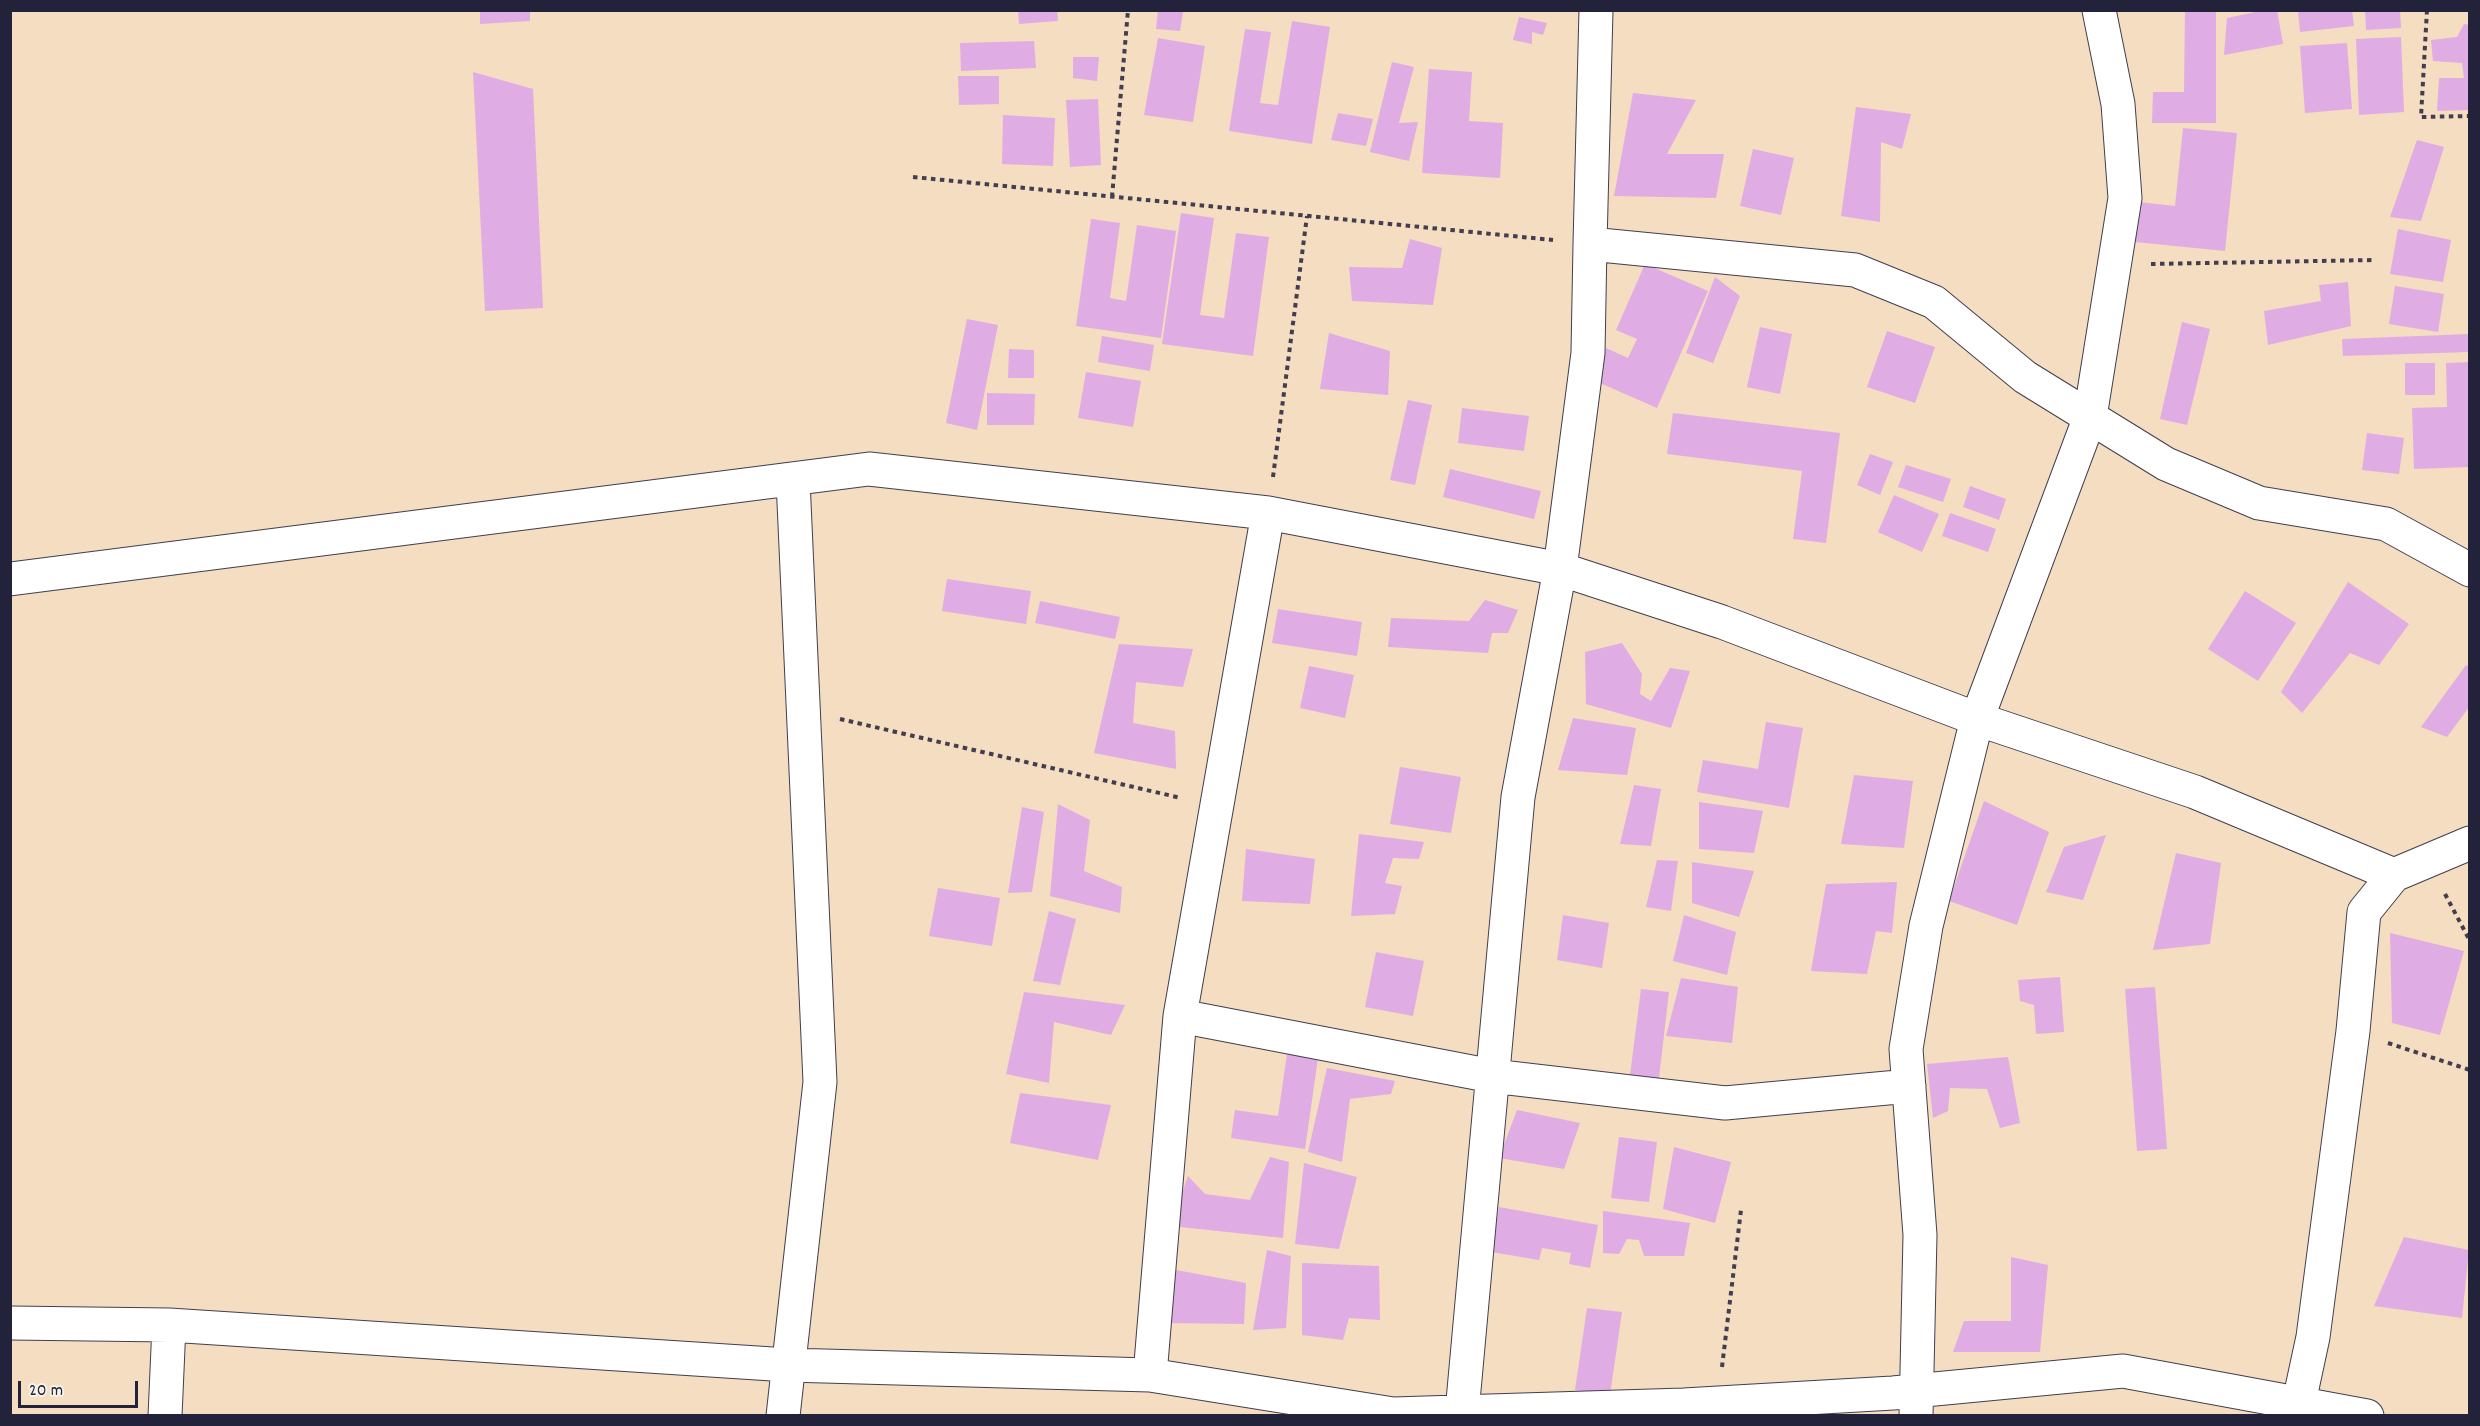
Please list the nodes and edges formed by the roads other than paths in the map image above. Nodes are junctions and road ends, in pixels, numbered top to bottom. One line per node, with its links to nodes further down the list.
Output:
1 (1596, 10): 3 (street)
2 (2099, 10): 4 (street)
3 (1590, 244): 4 (street); 7 (street)
4 (2090, 417): 8 (street); 10 (street)
5 (793, 480): 6 (street); 9 (street); 18 (street)
6 (1268, 513): 7 (street); 13 (street)
7 (1560, 569): 10 (street); 14 (street)
8 (2469, 570)
9 (10, 579)
10 (1977, 719): 12 (street); 15 (street)
11 (2469, 843): 12 (street)
12 (2394, 875): 21 (street)
13 (1180, 1016): 14 (street); 19 (street)
14 (1492, 1076): 15 (street); 22 (street)
15 (1909, 1086): 20 (street)
16 (10, 1323): 17 (street)
17 (168, 1325): 18 (street); 24 (street)
18 (788, 1365): 19 (street); 25 (street)
19 (1150, 1375): 23 (street)
20 (1916, 1403): 21 (street); 22 (street)
21 (2297, 1409): 26 (street)
22 (1462, 1412): 23 (street)
23 (1393, 1414)
24 (165, 1416)
25 (783, 1416)
26 (2367, 1416)

